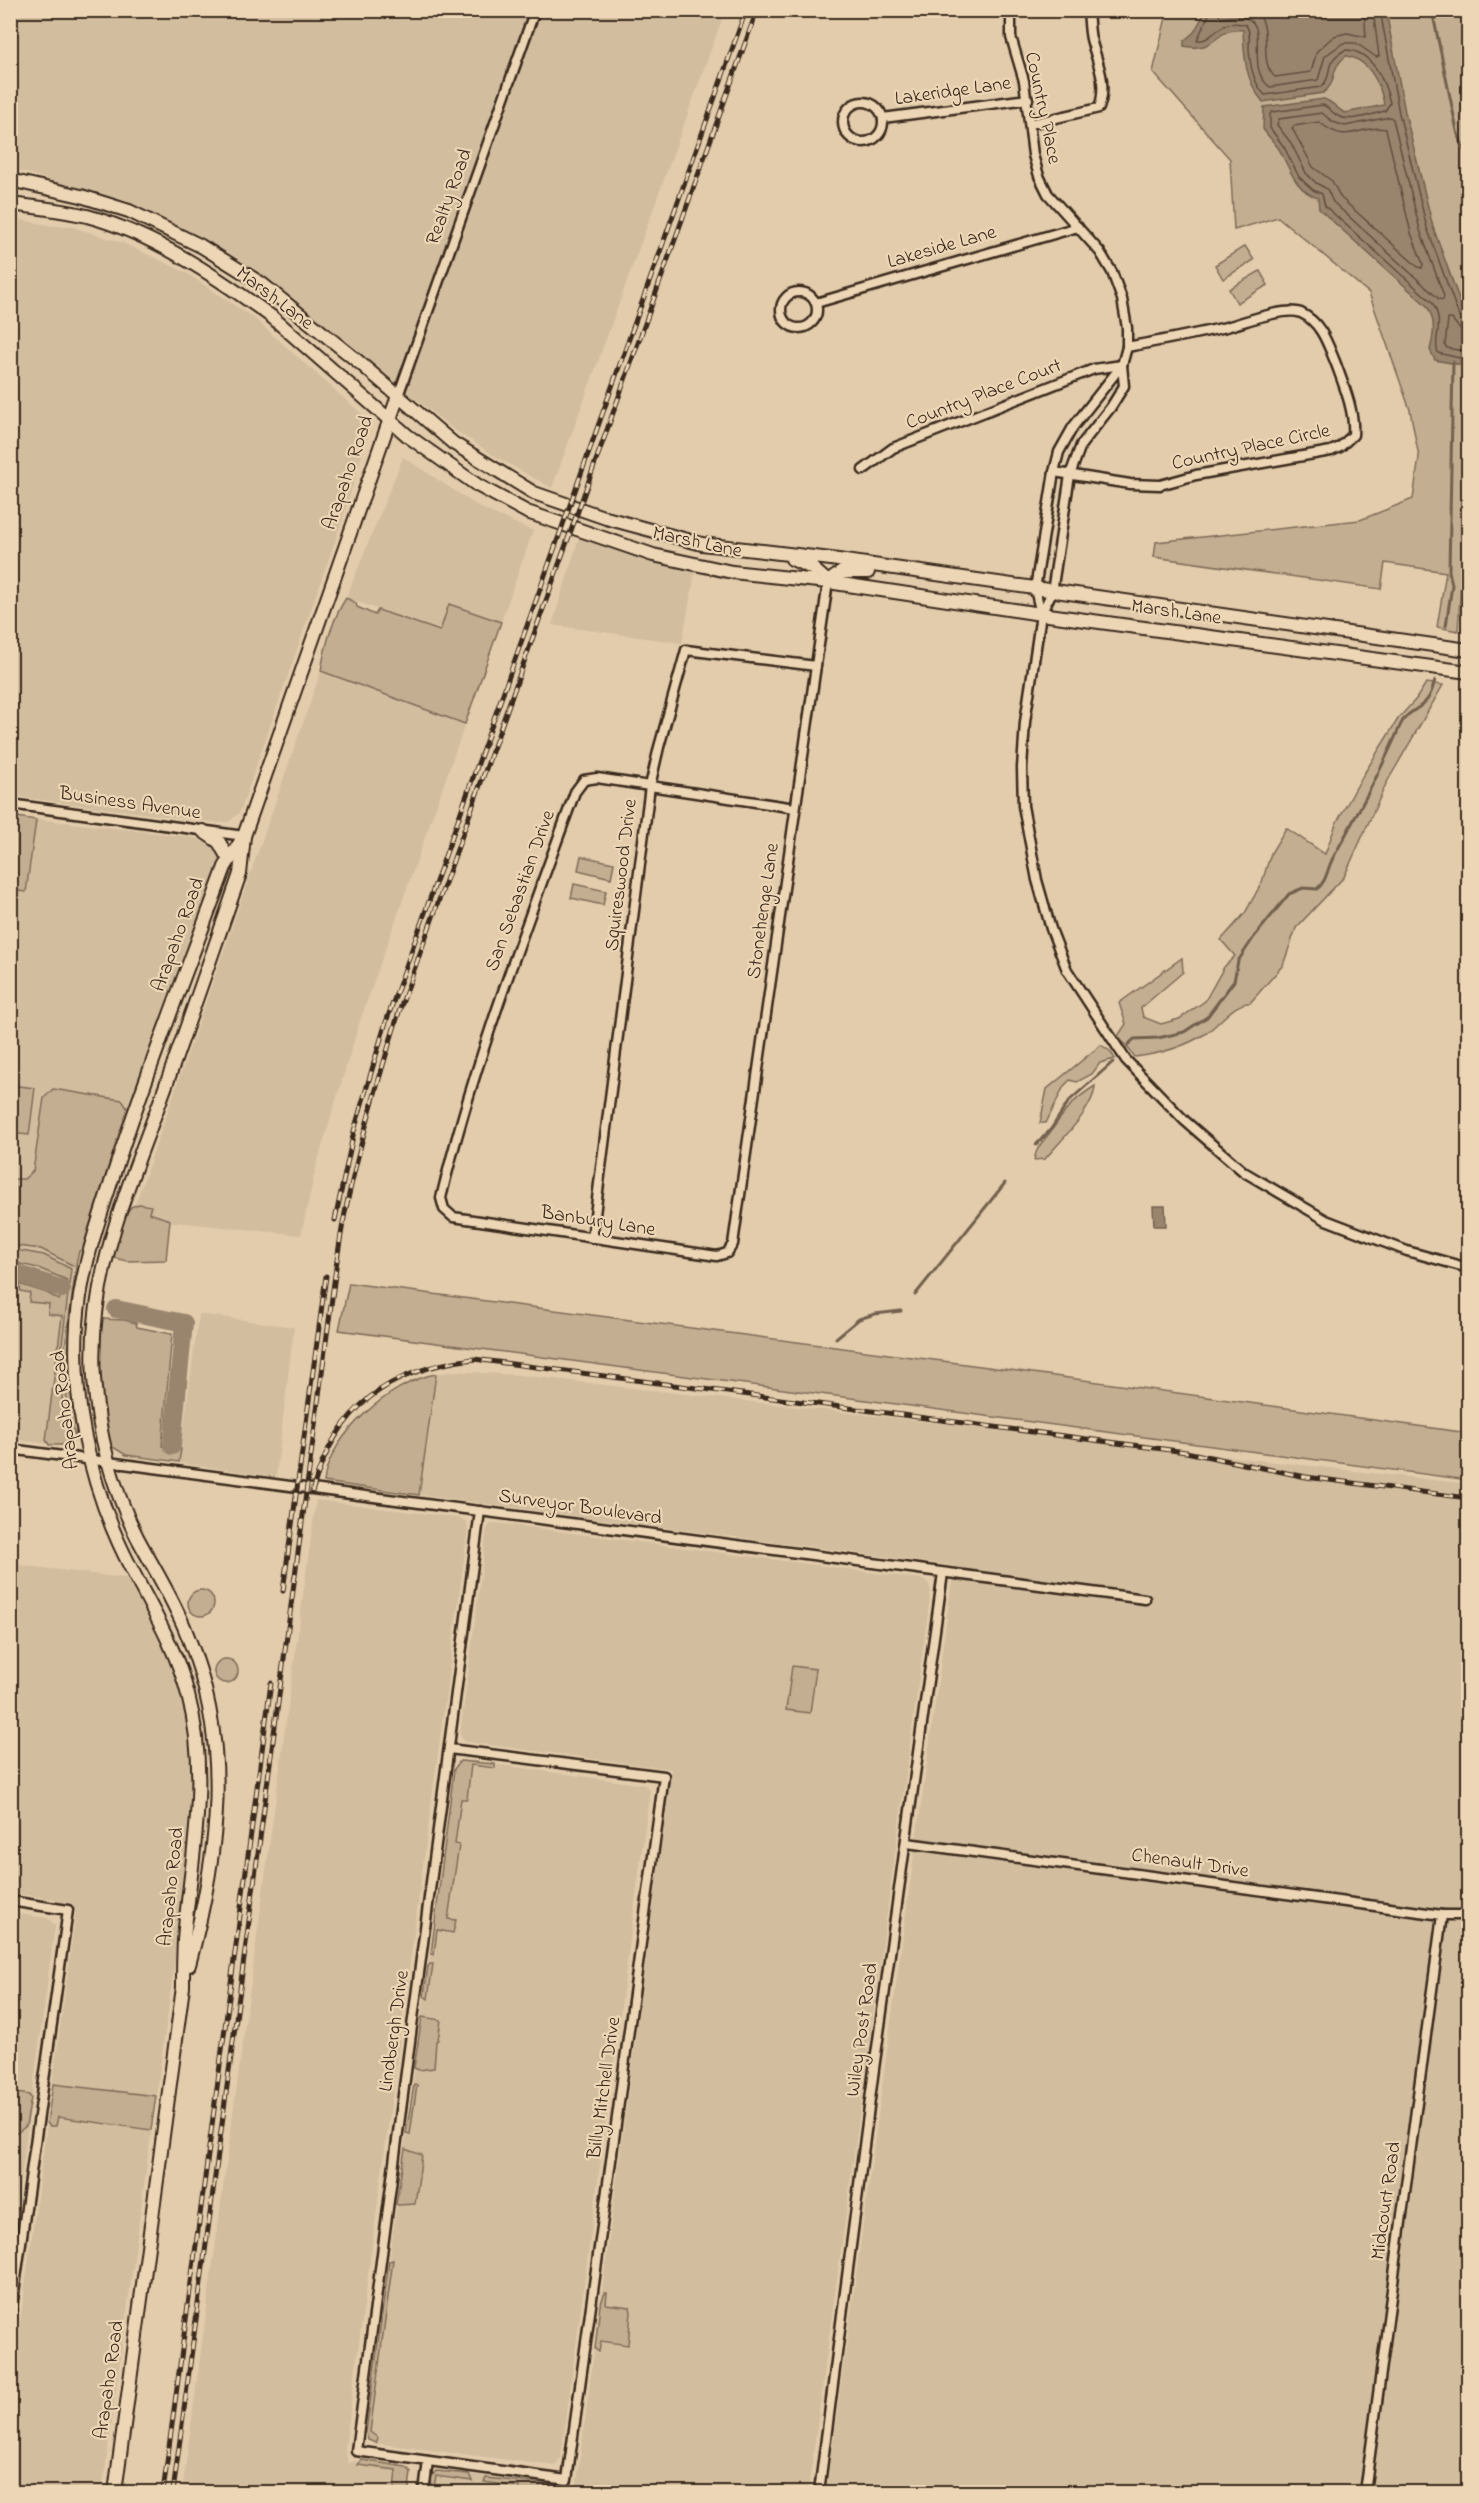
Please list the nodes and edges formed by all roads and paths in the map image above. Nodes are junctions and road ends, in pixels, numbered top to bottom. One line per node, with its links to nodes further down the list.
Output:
1 (535, 10): 13 (street, Realty Road)
2 (1011, 10): 4 (street, Country Place)
3 (1088, 10): 6 (street)
4 (1028, 99): 5 (street, Lakeridge Lane); 6 (street, Country Place)
5 (883, 118): 5 (street, Lakeridge Lane)
6 (1030, 124): 9 (street, Country Place)
7 (10, 180): 13 (main road, Marsh Lane)
8 (10, 204): 14 (main road, Marsh Lane)
9 (1078, 226): 10 (street, Lakeside Lane); 11 (street, Country Place)
10 (816, 303): 10 (street)
11 (1127, 347): 12 (street, Country Place); 17 (street, Country Place Circle)
12 (1122, 365): 15 (street, Country Place Court); 16 (street, Country Place); 17 (street, Country Place)
13 (398, 396): 14 (main road, Arapaho Road); 18 (main road, Marsh Lane)
14 (388, 419): 20 (main road, Marsh Lane); 31 (main road, Arapaho Road)
15 (863, 470)
16 (1054, 472): 17 (street, Country Place Circle); 21 (street, Country Place)
17 (1071, 475): 22 (street, Country Place)
18 (780, 553): 19 (main road, Marsh Lane); 20 (main road)
19 (890, 568): 20 (main road); 21 (main road, Marsh Lane)
20 (828, 582): 23 (main road, Marsh Lane); 25 (street, Stonehenge Lane)
21 (1035, 589): 22 (main road, Marsh Lane); 23 (street)
22 (1052, 592): 23 (street, Country Place); 24 (main road, Marsh Lane)
23 (1041, 614): 26 (main road, Marsh Lane); 36 (street)
24 (1468, 650)
25 (816, 666): 27 (street, Squireswood Drive); 29 (street, Stonehenge Lane)
26 (1468, 672)
27 (650, 786): 29 (street, San Sebastian Drive); 33 (street, San Sebastian Drive); 34 (street, Squireswood Drive)
28 (10, 804): 30 (street, Business Avenue)
29 (795, 808): 35 (street, Stonehenge Lane)
30 (203, 831): 31 (street, Business Avenue); 32 (main road)
31 (244, 836): 32 (main road, Arapaho Road); 39 (main road, Arapaho Road)
32 (229, 860): 38 (main road, Arapaho Road)
33 (453, 1217): 34 (street, Banbury Lane)
34 (592, 1238): 35 (street, Banbury Lane)
35 (733, 1244)
36 (1468, 1268)
37 (10, 1449): 38 (street, Surveyor Boulevard)
38 (90, 1460): 39 (street, Surveyor Boulevard); 44 (main road, Arapaho Road)
39 (108, 1463): 40 (street, Surveyor Boulevard); 43 (main road, Arapaho Road)
40 (480, 1511): 41 (street, Surveyor Boulevard); 45 (street, Lindbergh Drive)
41 (943, 1573): 42 (street, Surveyor Boulevard); 46 (street, Wiley Post Road)
42 (1145, 1599)
43 (197, 1661): 44 (main road); 50 (main road, Arapaho Road)
44 (180, 1667): 50 (main road, Arapaho Road)
45 (449, 1749): 52 (street, Lindbergh Drive); 52 (street, Billy Mitchell Drive)
46 (907, 1842): 48 (street, Chenault Drive); 55 (street, Wiley Post Road)
47 (10, 1901): 51 (street)
48 (1442, 1915): 49 (street, Chenault Drive); 56 (street, Midcourt Road)
49 (1468, 1915)
50 (183, 1986): 53 (main road, Arapaho Road)
51 (10, 2321)
52 (428, 2461): 54 (street)
53 (114, 2493)
54 (424, 2493)
55 (819, 2493)
56 (1365, 2493)

